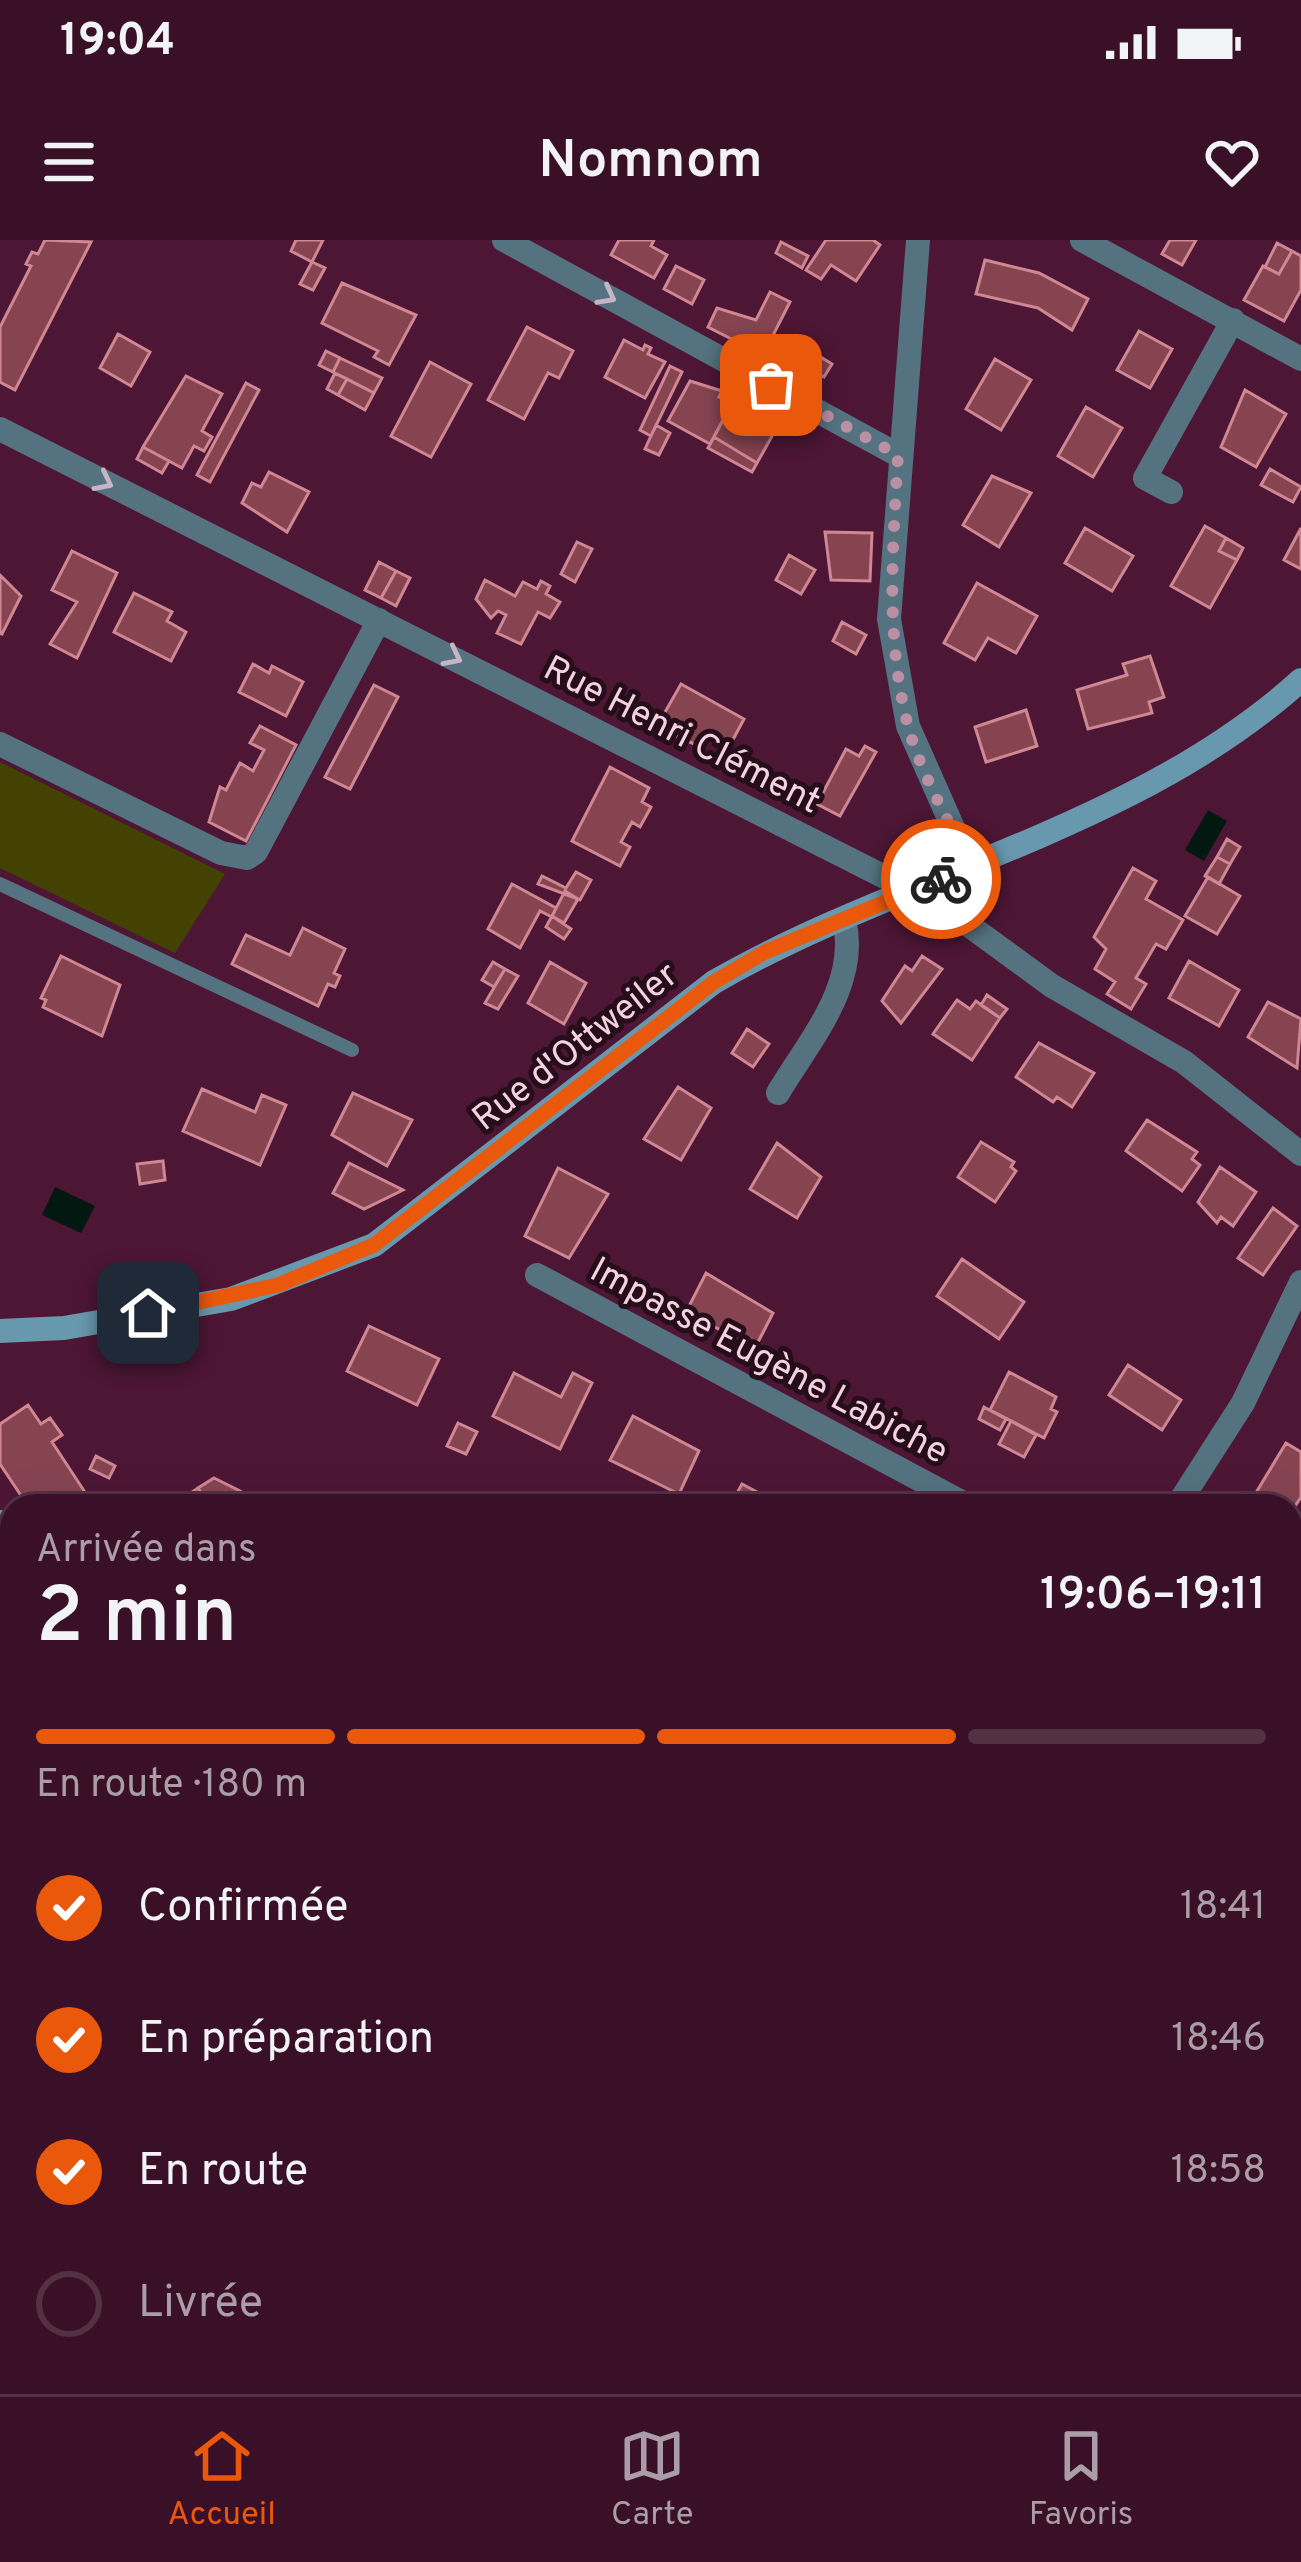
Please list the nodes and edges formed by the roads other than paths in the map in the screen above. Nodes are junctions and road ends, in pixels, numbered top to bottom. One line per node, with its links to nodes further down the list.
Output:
1 (504, 240): 7 (street, one-way to 7)
2 (918, 240): 7 (street)
3 (1082, 240): 4 (street)
4 (1233, 320): 5 (street); 8 (street)
5 (1301, 359)
6 (0, 429): 9 (street, Rue Henri Clément, one-way to 9)
7 (898, 455): 12 (street)
8 (1171, 492)
9 (379, 620): 11 (street); 14 (street, Rue Henri Clément, one-way to 14)
10 (1301, 680): 12 (street, Rue d'Ottweiler)
11 (0, 744)
12 (970, 866): 14 (street, Rue d'Ottweiler)
13 (0, 884): 16 (lane)
14 (915, 892): 15 (street, Rue d'Ottweiler); 18 (street, Rue Henri Clément)
15 (844, 920): 17 (street); 21 (street, Rue d'Ottweiler)
16 (352, 1050)
17 (778, 1093)
18 (1301, 1154)
19 (537, 1275): 22 (street, Impasse Eugène Labiche)
20 (1301, 1282): 23 (street)
21 (0, 1331)
22 (947, 1494)
23 (1185, 1494)

